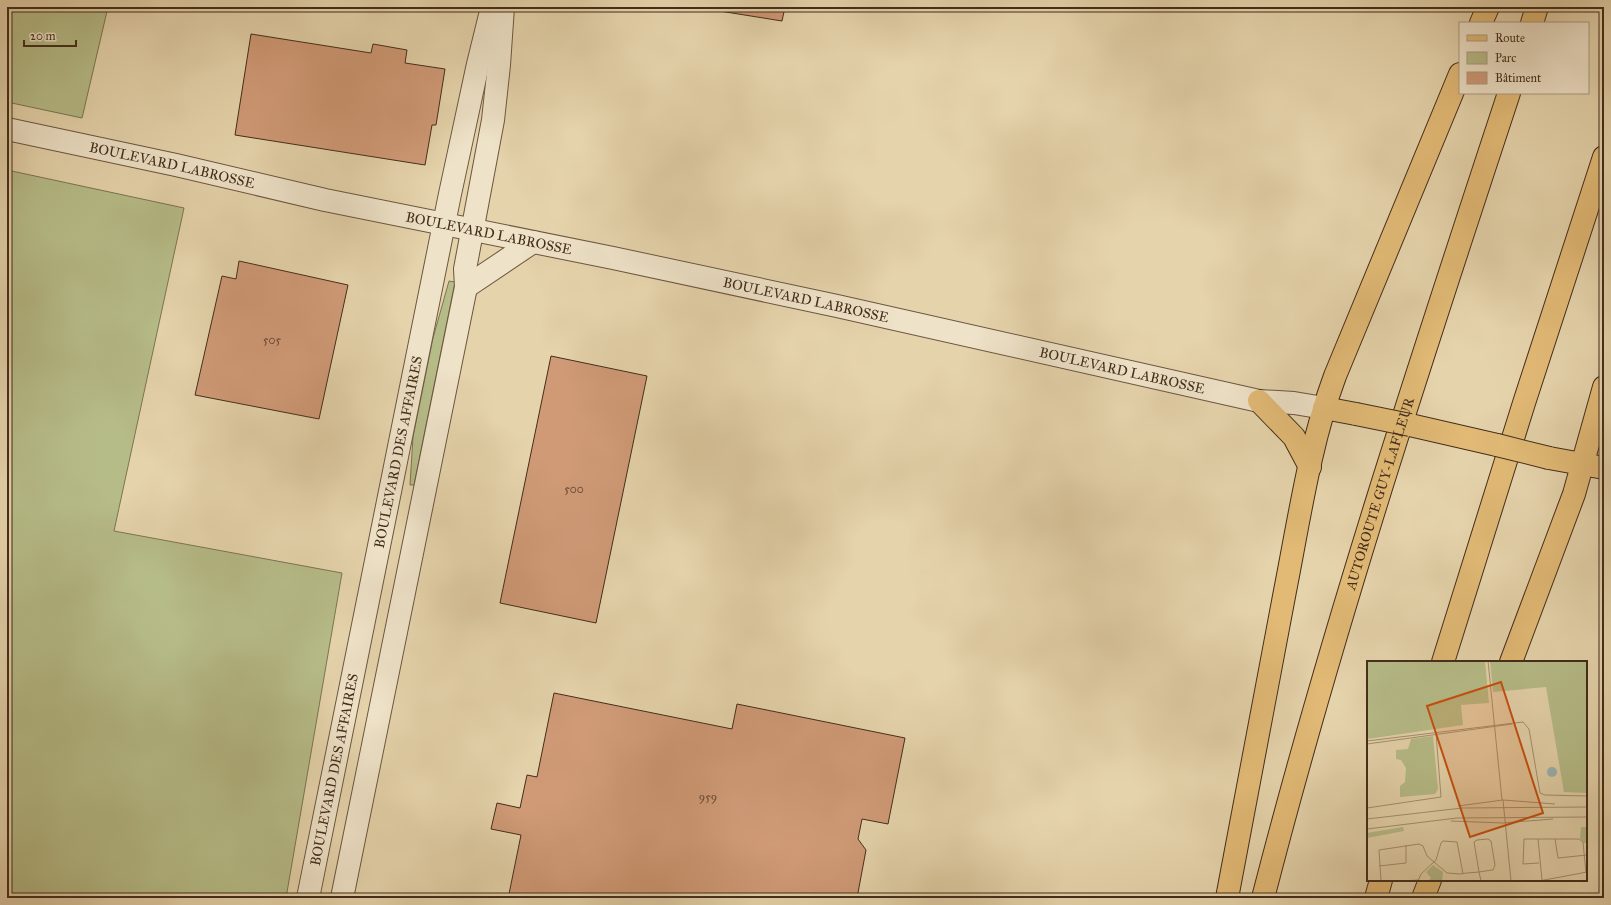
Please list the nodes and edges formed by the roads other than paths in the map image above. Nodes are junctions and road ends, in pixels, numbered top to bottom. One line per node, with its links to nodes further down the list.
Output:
1 (492, 7): 11 (street, BOULEVARD DES AFFAIRES)
2 (503, 7): 12 (street)
3 (1488, 7): 5 (main road)
4 (1537, 7): 6 (main road)
5 (1481, 22)
6 (1532, 22)
7 (1459, 76): 17 (main road)
8 (1509, 94): 28 (main road, AUTOROUTE GUY-LAFLEUR)
9 (7, 129): 11 (street, BOULEVARD LABROSSE)
10 (1604, 158): 21 (main road)
11 (444, 224): 12 (street, BOULEVARD LABROSSE); 25 (street, BOULEVARD DES AFFAIRES)
12 (473, 230): 13 (street, BOULEVARD LABROSSE); 14 (street)
13 (534, 242): 14 (street); 15 (street, BOULEVARD LABROSSE)
14 (466, 287): 26 (street)
15 (1259, 401): 17 (street, BOULEVARD LABROSSE); 19 (main road)
16 (1602, 404): 18 (main road)
17 (1324, 408): 18 (main road, BOULEVARD LABROSSE, bridge); 19 (main road)
18 (1583, 464): 20 (main road, BOULEVARD LABROSSE); 22 (main road)
19 (1310, 467): 27 (main road)
20 (1604, 468)
21 (1443, 661)
22 (1511, 661)
23 (1381, 881): 29 (main road)
24 (1430, 881): 30 (main road)
25 (308, 898)
26 (342, 898)
27 (1227, 898)
28 (1263, 898)
29 (1376, 898)
30 (1423, 898)

